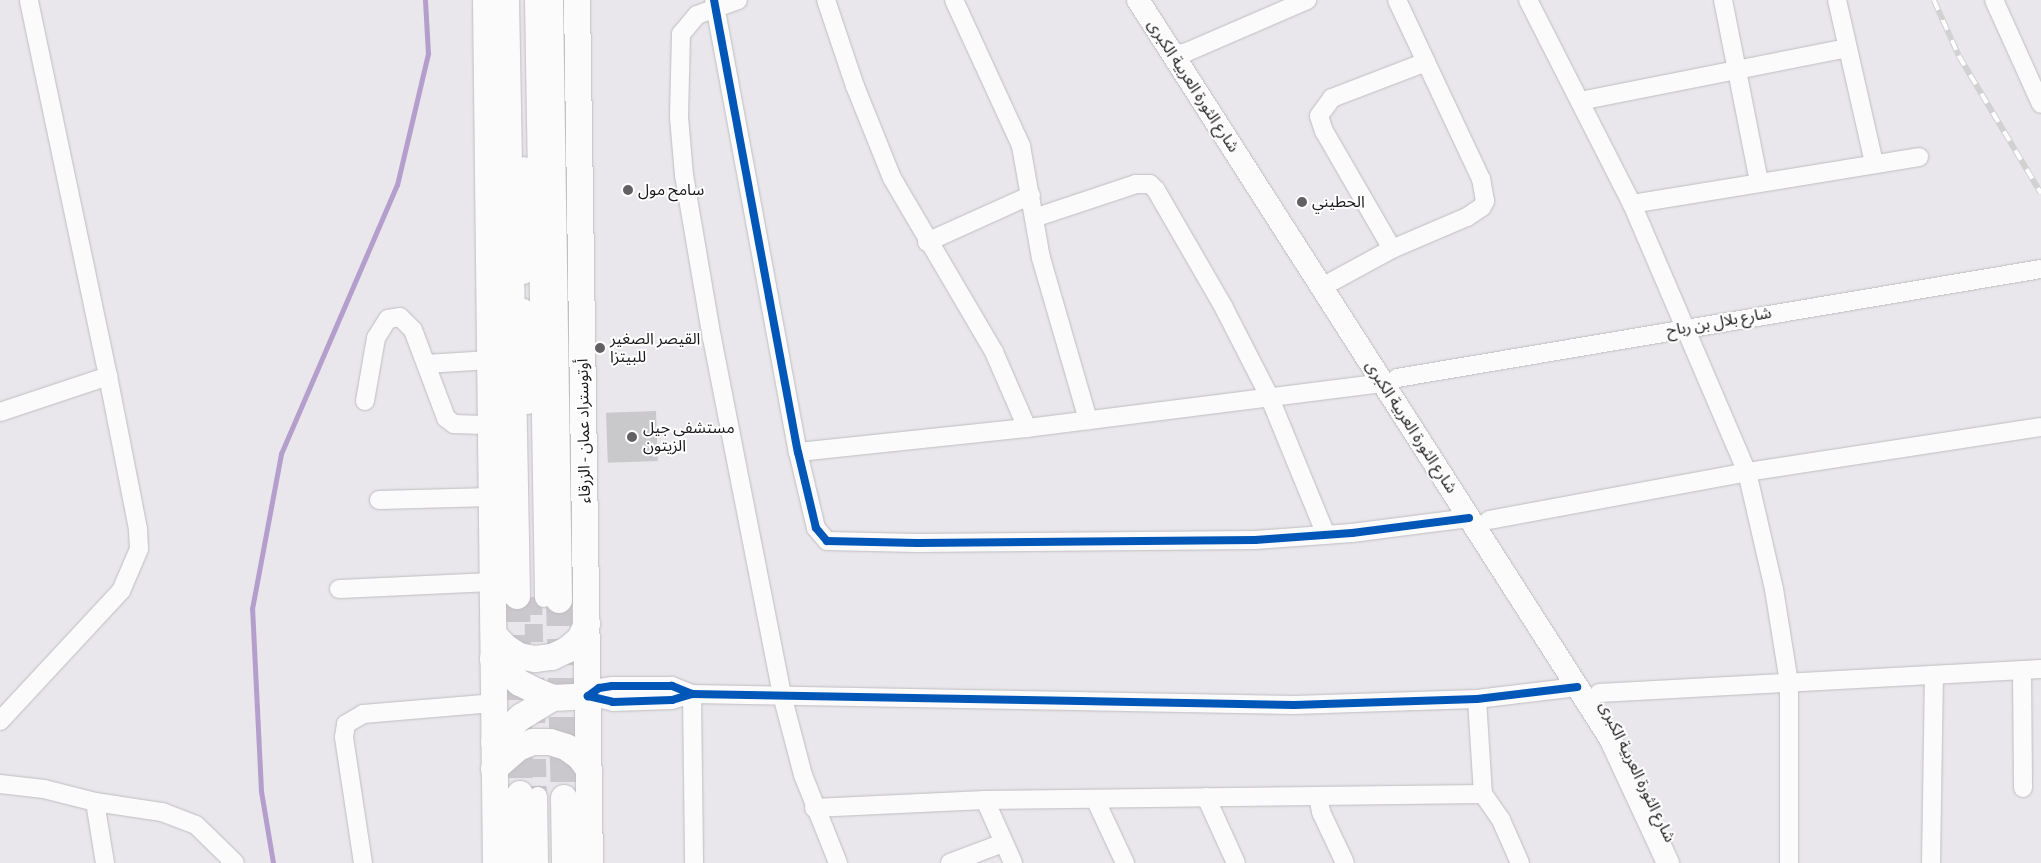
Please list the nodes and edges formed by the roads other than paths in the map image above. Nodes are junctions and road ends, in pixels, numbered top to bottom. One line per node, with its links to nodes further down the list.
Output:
1 (29, 0): 39 (street)
2 (486, 0): 37 (highway)
3 (506, 0): 56 (highway)
4 (523, 0): 56 (street)
5 (534, 0): 56 (street)
6 (550, 0): 56 (highway, أوتوستراد عمان - الزرقاء)
7 (577, 0): 57 (highway, أوتوستراد عمان - الزرقاء)
8 (738, 0): 19 (street)
9 (826, 0): 32 (street)
10 (954, 0): 29 (street)
11 (1138, 0): 21 (main road, شارع الثورة العربية الكبرى)
12 (1155, 0): 21 (main road, شارع الثورة العربية الكبرى)
13 (1307, 0): 21 (street)
14 (1397, 0): 22 (street)
15 (1528, 0): 25 (street)
16 (1723, 0): 23 (street)
17 (1836, 0): 20 (street)
18 (1994, 0): 24 (street)
19 (713, 4): 48 (street); 66 (street)
20 (1847, 48): 23 (street); 27 (street)
21 (1180, 54): 35 (main road, شارع الثورة العربية الكبرى); 40 (main road, شارع الثورة العربية الكبرى)
22 (1426, 62): 33 (street); 33 (street)
23 (1737, 69): 25 (street); 28 (street)
24 (2040, 98)
25 (1580, 101): 30 (street)
26 (1919, 157): 27 (street)
27 (1874, 163): 28 (street)
28 (1759, 181): 30 (street)
29 (1031, 195): 31 (street); 32 (street)
30 (1632, 204): 36 (street)
31 (1034, 218): 41 (street); 44 (street)
32 (927, 242): 47 (street)
33 (1392, 249): 35 (street)
34 (2041, 269): 36 (street, شارع بلال بن رباح)
35 (1333, 281): 40 (main road, شارع الثورة العربية الكبرى)
36 (1686, 328): 40 (street, شارع بلال بن رباح); 49 (street)
37 (490, 360): 38 (street); 45 (highway)
38 (426, 364): 42 (street); 45 (street)
39 (108, 376): 43 (street); 71 (street)
40 (1390, 380): 41 (street, شارع بلال بن رباح); 52 (main road, شارع الثورة العربية الكبرى)
41 (1269, 396): 44 (street, شارع بلال بن رباح); 53 (street)
42 (366, 400)
43 (0, 412)
44 (1088, 420): 47 (street, شارع بلال بن رباح)
45 (491, 425): 50 (highway)
46 (2041, 427): 49 (street)
47 (1027, 428): 48 (street, شارع بلال بن رباح)
48 (798, 452): 53 (street)
49 (1747, 472): 52 (street); 62 (street)
50 (492, 497): 51 (street); 54 (highway)
51 (379, 500)
52 (1479, 519): 53 (street); 63 (main road, شارع الثورة العربية الكبرى); 64 (main road, شارع الثورة العربية الكبرى)
53 (1326, 535)
54 (493, 582): 55 (street); 58 (highway)
55 (339, 590)
56 (538, 598)
57 (587, 624): 58 (highway); 67 (highway, أوتوستراد عمان - الزرقاء)
58 (493, 647): 68 (highway); 70 (highway)
59 (2022, 670): 60 (street); 61 (street); 76 (street)
60 (2041, 670)
61 (1934, 675): 62 (street); 106 (street)
62 (1790, 682): 64 (street); 105 (street)
63 (1577, 687): 69 (street); 103 (main road, شارع الثورة العربية الكبرى)
64 (1599, 693): 104 (main road, شارع الثورة العربية الكبرى)
65 (692, 694): 66 (street); 67 (street); 95 (street)
66 (782, 695): 69 (street); 84 (street)
67 (588, 696): 68 (highway); 74 (highway, أوتوستراد عمان - الزرقاء)
68 (553, 698): 72 (highway)
69 (1477, 699): 77 (street)
70 (494, 703): 72 (highway); 88 (street)
71 (0, 721)
72 (494, 742): 73 (highway)
73 (494, 769): 74 (highway); 89 (highway)
74 (589, 770): 94 (highway, أوتوستراد عمان - الزرقاء)
75 (0, 784): 83 (street)
76 (2023, 788)
77 (1483, 794): 79 (street); 102 (street)
78 (542, 796): 90 (highway); 91 (street); 92 (street); 93 (highway)
79 (1318, 796): 80 (street); 101 (street)
80 (1206, 797): 81 (street); 100 (street)
81 (1095, 799): 82 (street); 99 (street)
82 (985, 800): 84 (street); 85 (street)
83 (94, 802): 86 (street); 87 (street)
84 (814, 808): 96 (street)
85 (1003, 843): 97 (street); 98 (street)
86 (105, 863)
87 (235, 863)
88 (363, 863)
89 (496, 863)
90 (521, 863)
91 (539, 863)
92 (548, 863)
93 (564, 863)
94 (590, 863)
95 (694, 863)
96 (838, 863)
97 (950, 863)
98 (1012, 863)
99 (1124, 863)
100 (1236, 863)
101 (1345, 863)
102 (1520, 863)
103 (1668, 863)
104 (1680, 863)
105 (1789, 863)
106 (1931, 863)

